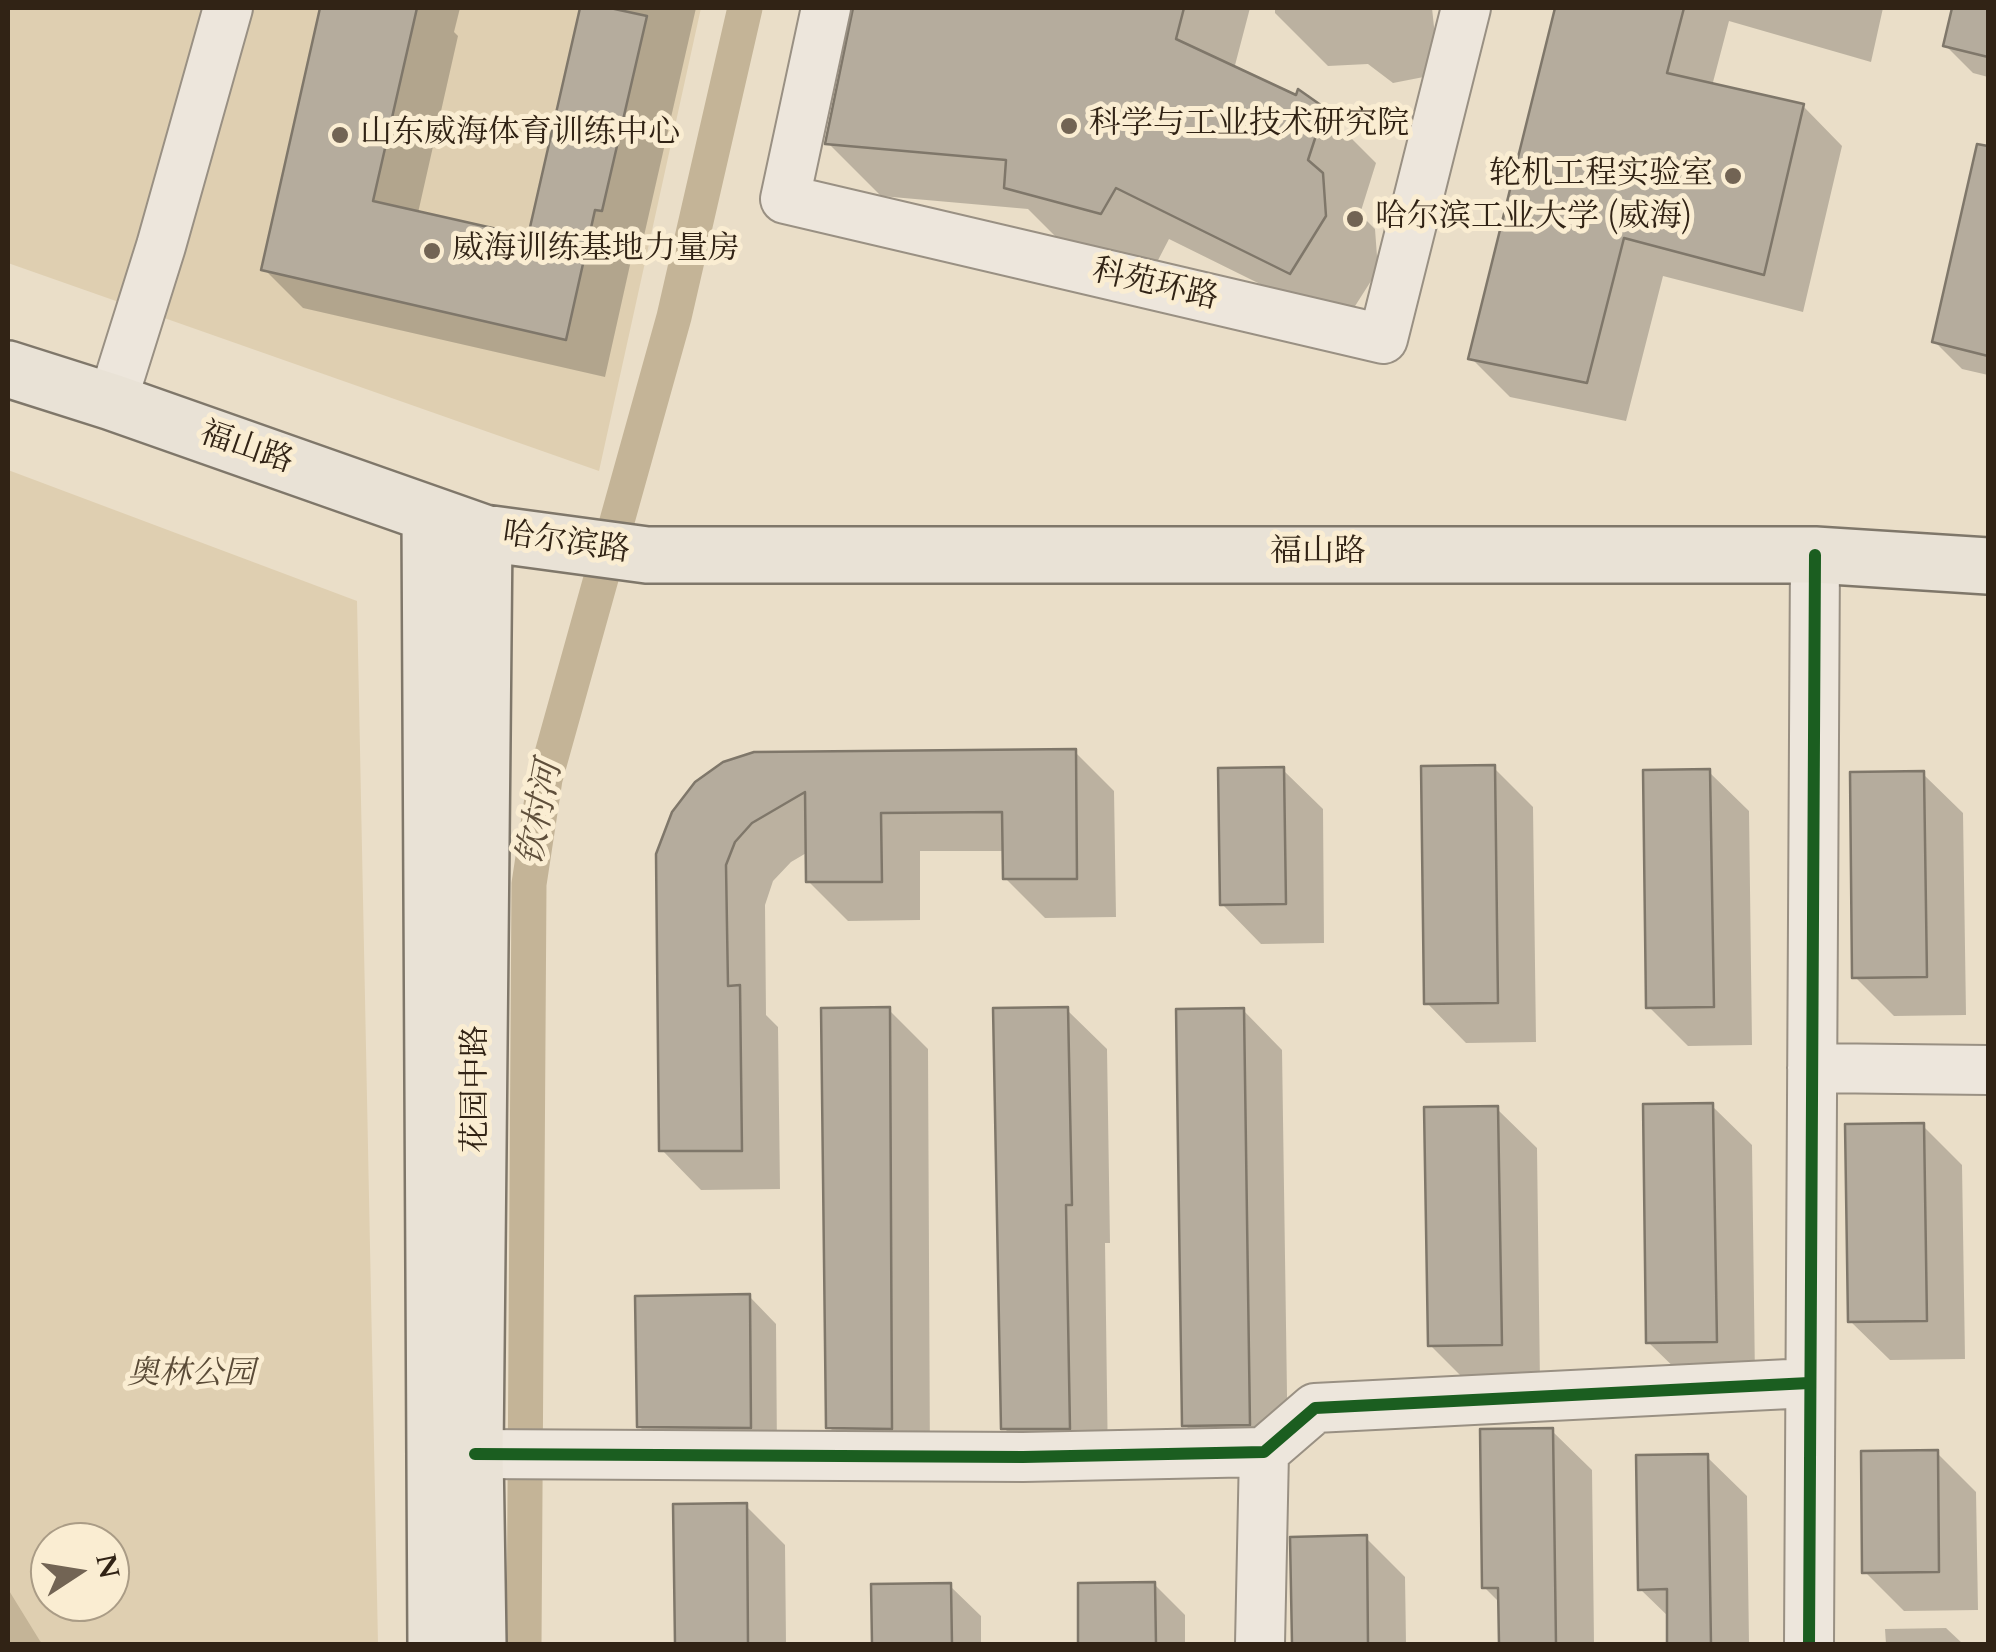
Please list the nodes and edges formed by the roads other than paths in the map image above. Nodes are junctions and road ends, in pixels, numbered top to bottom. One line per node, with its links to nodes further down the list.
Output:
1 (228, 8): 5 (street)
2 (826, 8): 3 (street, 科苑环路)
3 (1466, 8)
4 (8, 369): 5 (main road, 福山路)
5 (112, 402): 6 (main road, 福山路)
6 (430, 514): 7 (main road, 福山路); 16 (main road)
7 (484, 533): 8 (main road, 哈尔滨路); 15 (main road, 花园中路)
8 (647, 556): 9 (main road, 福山路)
9 (1815, 556): 10 (main road, 福山路); 11 (street)
10 (1988, 566)
11 (1812, 1068): 12 (street); 13 (street)
12 (1988, 1070)
13 (1810, 1383): 14 (street); 19 (street)
14 (1264, 1452): 15 (street); 18 (street)
15 (490, 1454): 17 (main road, 花园中路)
16 (436, 1644)
17 (478, 1644)
18 (1260, 1644)
19 (1809, 1644)

